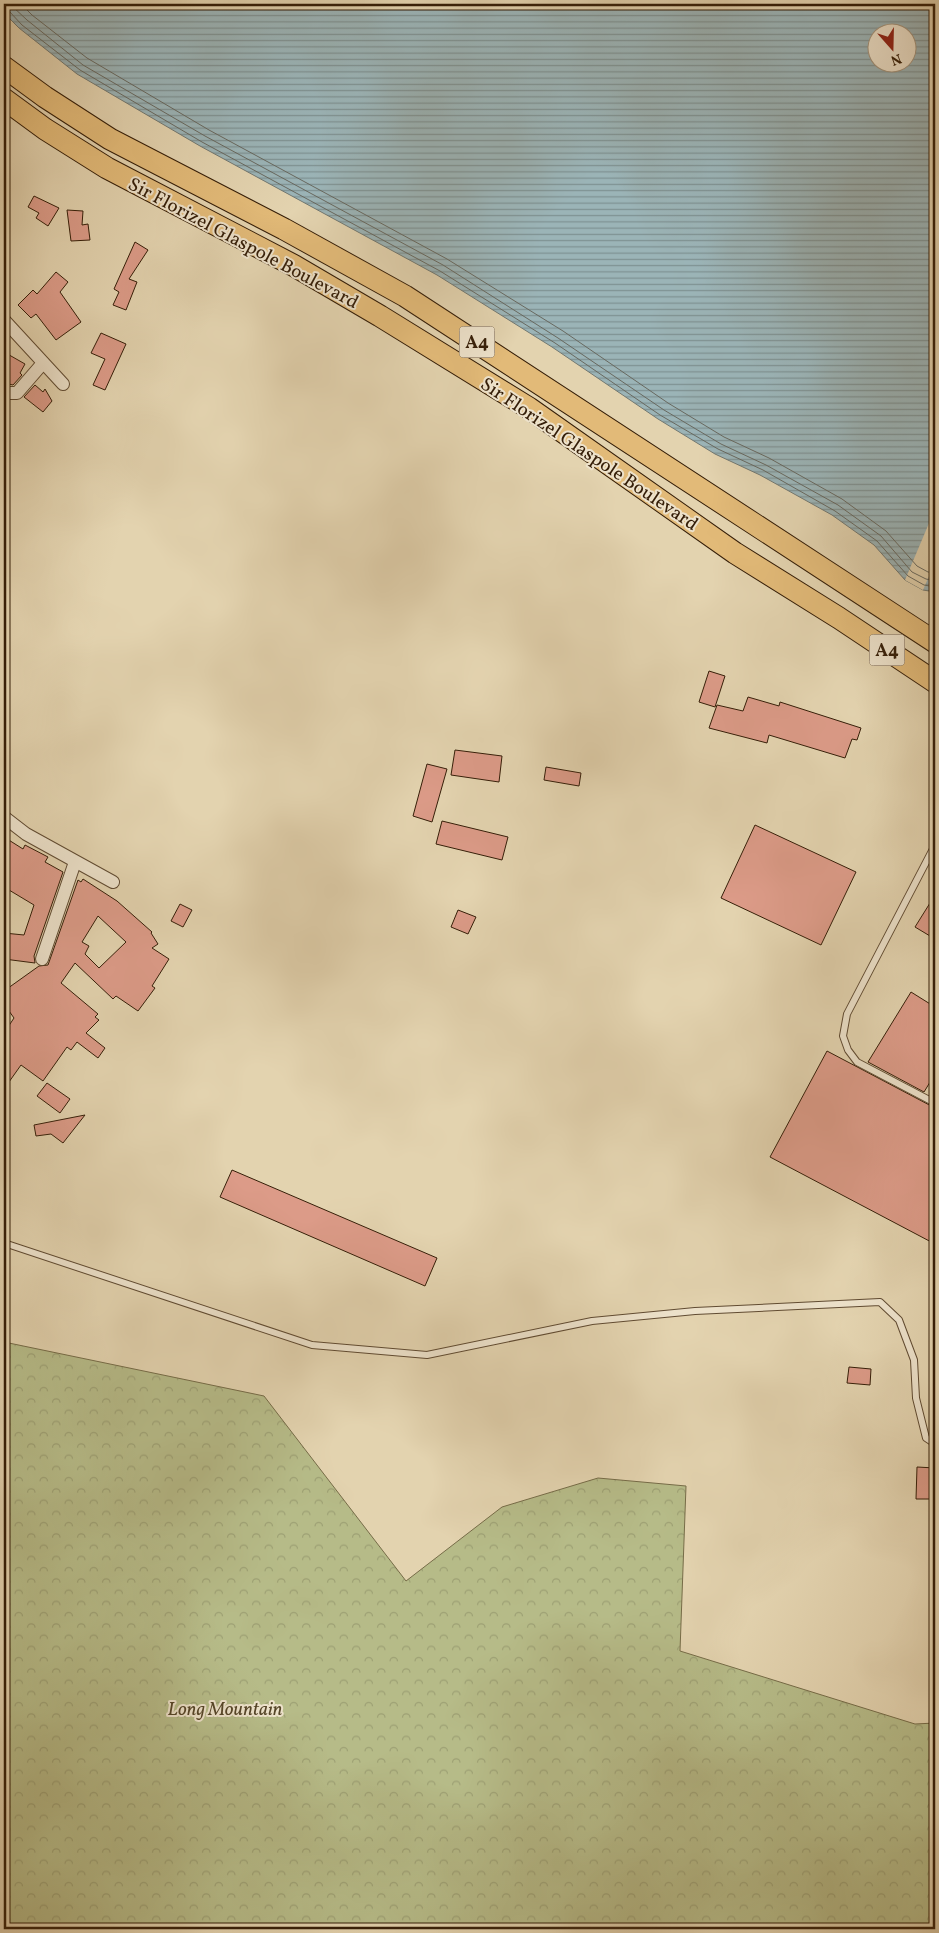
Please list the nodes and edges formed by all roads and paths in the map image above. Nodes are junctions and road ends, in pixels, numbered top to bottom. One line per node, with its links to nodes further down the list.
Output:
1 (4, 66): 7 (highway, Sir Florizel Glaspole Boulevard / A4)
2 (4, 99): 8 (highway, Sir Florizel Glaspole Boulevard / A4)
3 (4, 320): 4 (street)
4 (44, 363): 5 (street); 6 (street)
5 (63, 384)
6 (4, 393)
7 (935, 642)
8 (935, 682)
9 (4, 817): 11 (street)
10 (935, 845): 14 (lane)
11 (75, 862): 12 (street); 13 (street)
12 (113, 882)
13 (42, 959)
14 (935, 1103)
15 (4, 1243): 16 (lane)
16 (935, 1444)

